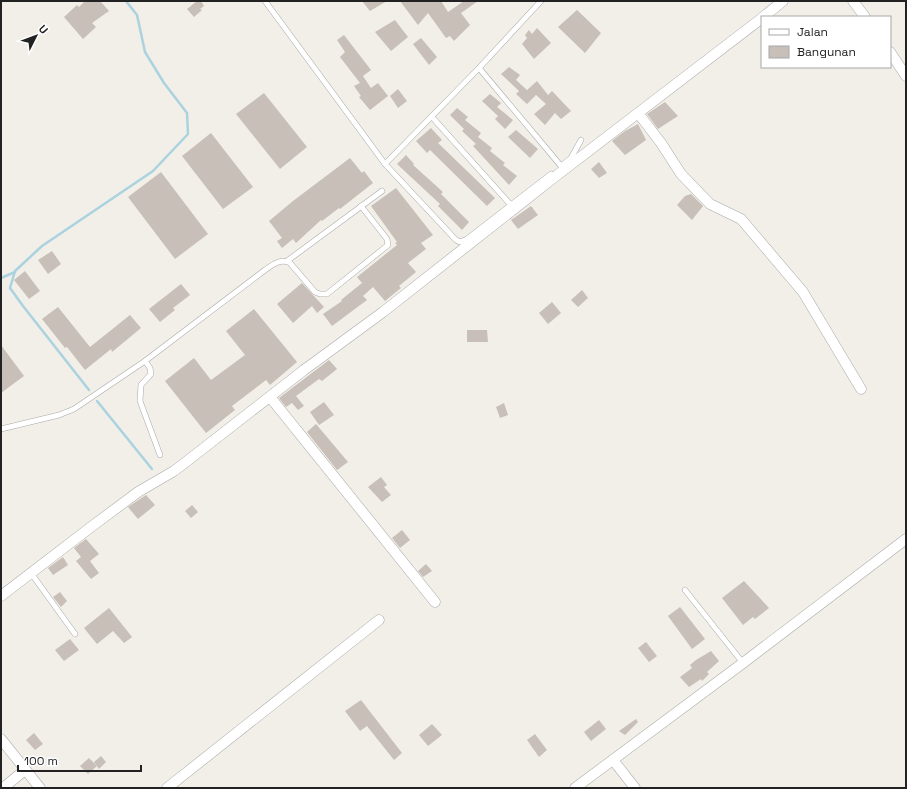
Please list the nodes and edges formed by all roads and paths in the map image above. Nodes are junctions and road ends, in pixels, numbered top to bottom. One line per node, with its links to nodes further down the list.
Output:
1 (265, 1): 14 (lane)
2 (541, 1): 9 (lane)
3 (783, 1): 5 (street)
4 (853, 1): 6 (street)
5 (764, 16)
6 (864, 16)
7 (761, 19): 11 (street)
8 (891, 54): 10 (street)
9 (479, 68): 12 (lane); 15 (lane)
10 (906, 76)
11 (638, 113): 21 (street); 22 (street)
12 (432, 117): 14 (lane); 17 (lane)
13 (581, 140): 15 (lane)
14 (385, 164): 17 (lane)
15 (561, 166): 17 (lane)
16 (382, 190): 18 (lane)
17 (510, 204)
18 (361, 206): 19 (lane); 19 (lane)
19 (287, 261): 20 (lane)
20 (145, 361): 23 (lane); 24 (lane)
21 (861, 389)
22 (270, 397): 26 (street); 29 (street)
23 (1, 429)
24 (160, 455)
25 (906, 539): 32 (street)
26 (31, 573): 28 (street); 31 (lane)
27 (685, 590): 32 (lane)
28 (1, 596)
29 (435, 602)
30 (379, 620): 38 (street)
31 (76, 634)
32 (744, 663): 34 (street)
33 (1, 739): 35 (street)
34 (613, 760): 39 (street); 40 (street)
35 (25, 770): 36 (street); 37 (street)
36 (3, 788)
37 (40, 788)
38 (167, 788)
39 (575, 788)
40 (635, 788)

